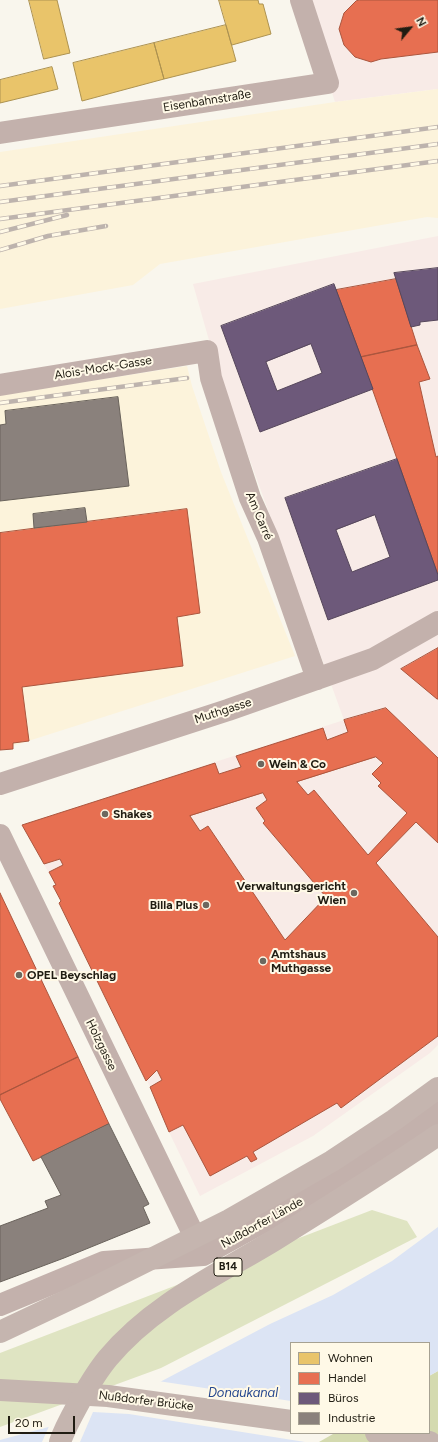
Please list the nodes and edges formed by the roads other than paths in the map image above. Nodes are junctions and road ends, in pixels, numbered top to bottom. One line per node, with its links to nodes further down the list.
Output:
1 (301, 0): 2 (street, Eisenbahnstraße)
2 (0, 133)
3 (207, 351): 4 (street, Alois-Mock-Gasse); 6 (street, Am Carré)
4 (0, 385)
5 (438, 622): 6 (street, Muthgasse)
6 (318, 679): 7 (street, Muthgasse)
7 (0, 784)
8 (0, 835): 12 (street, Holzgasse)
9 (438, 1088): 14 (highway, bridge)
10 (438, 1112): 12 (street, Nußdorfer Lände)
11 (438, 1135): 18 (highway, B14, bridge)
12 (203, 1255): 13 (street, Nußdorfer Lände)
13 (0, 1305)
14 (0, 1332)
15 (0, 1390): 16 (highway, Nußdorfer Brücke)
16 (290, 1421)
17 (382, 1434): 19 (highway)
18 (60, 1442)
19 (430, 1442)

